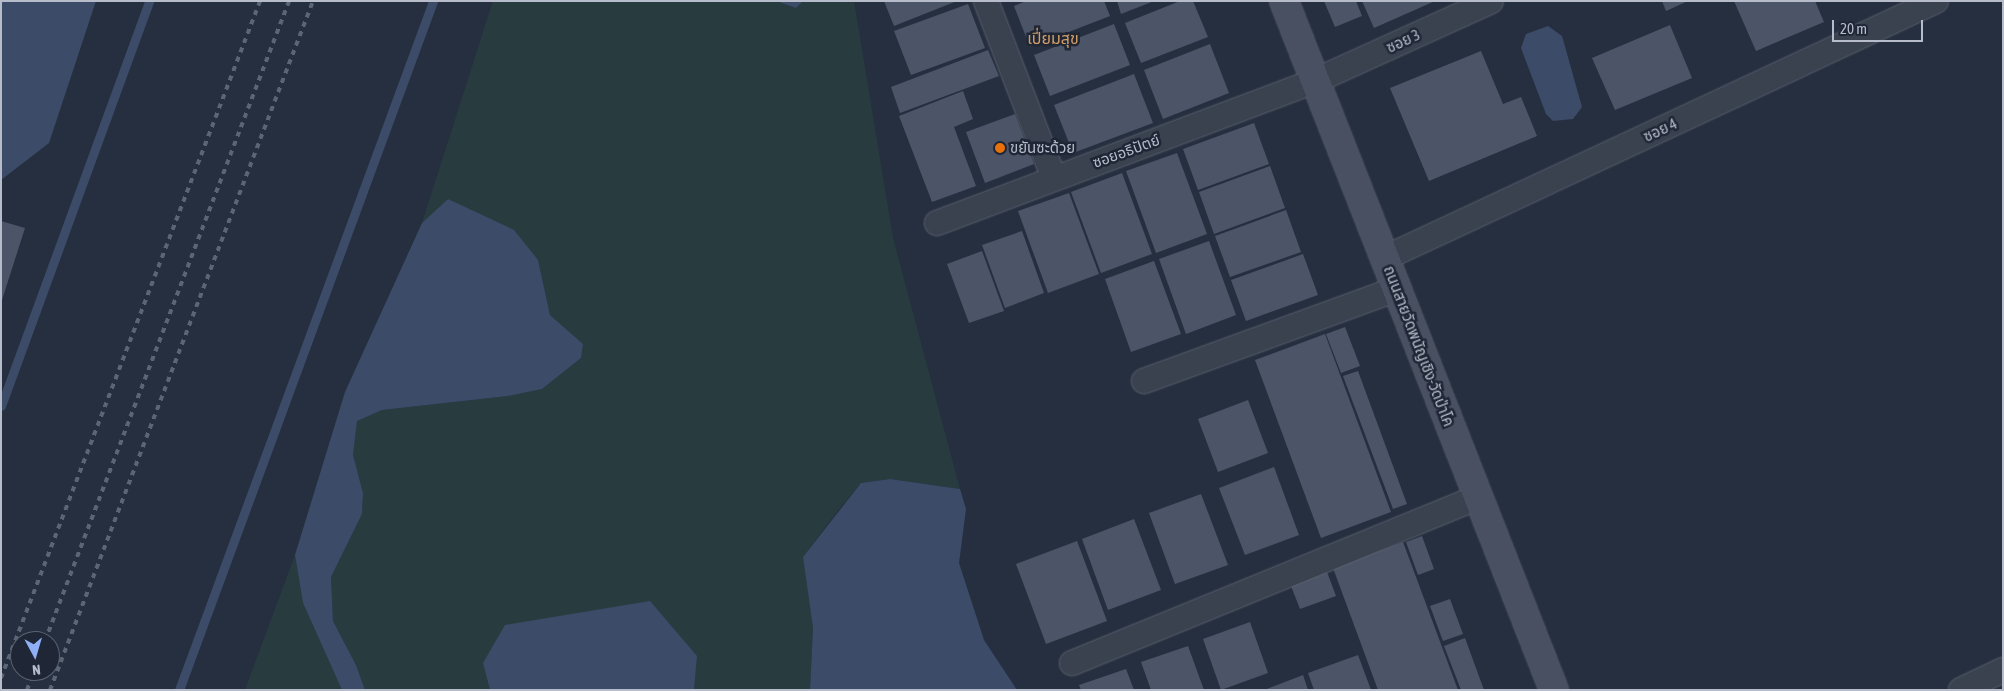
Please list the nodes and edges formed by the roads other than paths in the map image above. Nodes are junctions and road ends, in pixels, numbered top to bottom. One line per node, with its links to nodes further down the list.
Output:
1 (986, 1): 6 (street)
2 (1284, 1): 5 (main road, ถนนสายวัดพนัญเชิง-วัดป่าโค)
3 (1491, 1): 5 (street, ซอย 3)
4 (1936, 1): 8 (street, ซอย 4)
5 (1315, 82): 6 (street, ซอยอธิปัตย์); 8 (main road, ถนนสายวัดพนัญเชิง-วัดป่าโค)
6 (1054, 178): 7 (street, ซอยอธิปัตย์)
7 (937, 223)
8 (1385, 258): 9 (main road, ถนนสายวัดพนัญเชิง-วัดป่าโค)
9 (1397, 289): 10 (street); 11 (main road, ถนนสายวัดพนัญเชิง-วัดป่าโค)
10 (1144, 381)
11 (1479, 497): 12 (street); 14 (main road, ถนนสายวัดพนัญเชิง-วัดป่าโค)
12 (1072, 664)
13 (2003, 670): 15 (street)
14 (1554, 690)
15 (1961, 690)

